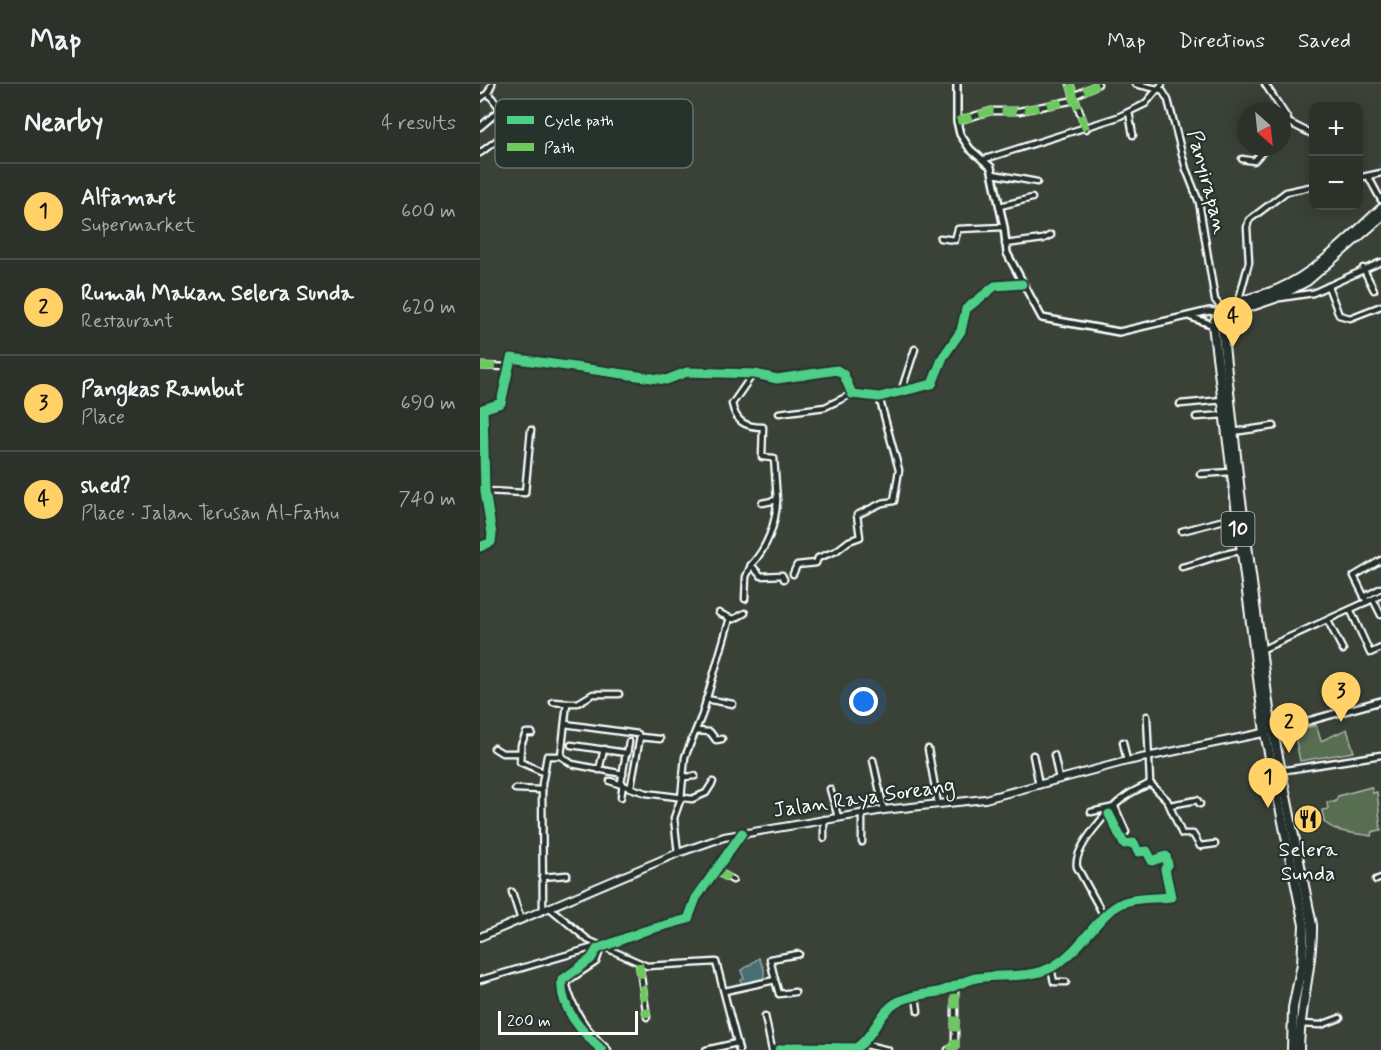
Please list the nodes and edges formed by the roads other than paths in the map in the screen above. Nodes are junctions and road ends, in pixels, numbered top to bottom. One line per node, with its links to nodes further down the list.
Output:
1 (492, 84): 10 (street)
2 (957, 84): 17 (street)
3 (1070, 84): 11 (street)
4 (1098, 84): 11 (street)
5 (1135, 84): 7 (street)
6 (1265, 84): 13 (street)
7 (1142, 85): 8 (street)
8 (1160, 86): 15 (street); 51 (street, Panyirapan)
9 (480, 91): 10 (street)
10 (487, 94): 12 (street); 14 (street)
11 (1075, 98): 17 (street); 20 (street)
12 (480, 99)
13 (1276, 102)
14 (495, 103)
15 (1129, 112): 20 (street); 22 (street)
16 (495, 114): 19 (street)
17 (957, 121): 26 (street)
18 (1291, 124): 21 (street)
19 (480, 127)
20 (1086, 129): 26 (street)
21 (1309, 132)
22 (1133, 135)
23 (495, 142): 24 (street)
24 (480, 153)
25 (1259, 156): 27 (street)
26 (985, 159): 29 (street)
27 (1242, 159)
28 (1381, 173): 30 (street)
29 (993, 174): 32 (street); 36 (street)
30 (1368, 176): 31 (street); 35 (street)
31 (1363, 177)
32 (1037, 182)
33 (1309, 187): 49 (street)
34 (1032, 198): 36 (street)
35 (1381, 200)
36 (1000, 206): 39 (street)
37 (1381, 209): 48 (highway)
38 (1381, 217): 48 (highway)
39 (1004, 227): 41 (street); 42 (street)
40 (1052, 236): 42 (street)
41 (940, 238)
42 (1005, 244): 45 (street)
43 (1381, 262): 44 (street)
44 (1363, 268): 46 (street); 47 (street)
45 (1022, 284): 52 (street); 58 (street)
46 (1328, 286): 48 (street); 50 (street)
47 (1374, 290)
48 (1274, 295): 49 (highway); 53 (highway)
49 (1238, 303): 51 (highway)
50 (1381, 306)
51 (1221, 311): 52 (street); 53 (highway)
52 (1191, 317): 53 (street)
53 (1217, 326): 61 (highway, 10); 71 (highway, 10)
54 (915, 349): 58 (street)
55 (480, 366): 56 (street)
56 (508, 367): 57 (street); 63 (street)
57 (753, 374): 59 (street); 69 (street)
58 (900, 393): 60 (street)
59 (852, 394): 60 (street); 64 (street)
60 (879, 397): 85 (street)
61 (1223, 400): 62 (street); 65 (highway, 10)
62 (1180, 404)
63 (481, 409): 72 (street)
64 (779, 413)
65 (1225, 415): 66 (street); 71 (highway, 10)
66 (1196, 417)
67 (771, 426): 69 (street)
68 (1274, 426): 71 (street)
69 (763, 427): 76 (street)
70 (531, 430): 75 (street)
71 (1230, 433): 73 (highway, 10); 78 (highway, 10)
72 (482, 449): 75 (street)
73 (1231, 472): 74 (street); 78 (highway, 10)
74 (1200, 474)
75 (483, 487): 80 (street)
76 (777, 500): 77 (street); 83 (street)
77 (762, 503)
78 (1239, 522): 79 (street); 81 (highway, 10); 99 (highway, 10)
79 (1182, 531)
80 (480, 547)
81 (1241, 551): 84 (street); 112 (highway, 10)
82 (1381, 560): 89 (street)
83 (751, 565): 86 (street); 90 (street)
84 (1182, 567)
85 (793, 574)
86 (784, 579)
87 (1381, 588): 89 (street)
88 (1381, 595): 91 (street)
89 (1364, 597): 91 (street)
90 (745, 599)
91 (1370, 601): 92 (street); 95 (street)
92 (1351, 611): 97 (street); 101 (street)
93 (719, 613): 96 (street)
94 (745, 613): 96 (street)
95 (1381, 615)
96 (730, 618): 104 (street)
97 (1328, 621): 99 (street); 100 (street)
98 (1381, 648): 101 (street)
99 (1261, 650): 112 (highway, 10)
100 (1342, 650)
101 (1370, 653): 102 (street)
102 (1372, 658)
103 (619, 694): 107 (street)
104 (706, 699): 108 (street); 111 (street)
105 (1381, 701): 112 (street)
106 (553, 702): 107 (street)
107 (567, 703): 110 (street)
108 (733, 704)
109 (1147, 716): 129 (street)
110 (565, 724): 114 (street); 128 (street)
111 (696, 731): 116 (street); 137 (street)
112 (1269, 732): 129 (main road, Jalan Raya Soreang); 133 (highway, 10); 203 (highway, 10)
113 (532, 734): 123 (street)
114 (638, 735)
115 (660, 739): 144 (street)
116 (722, 739)
117 (629, 742): 124 (street)
118 (1124, 742): 131 (street)
119 (571, 744): 121 (street)
120 (494, 748): 123 (street)
121 (604, 749): 124 (street); 132 (street)
122 (928, 749): 150 (street)
123 (520, 753): 134 (street)
124 (627, 754): 135 (street)
125 (1033, 755): 143 (street)
126 (1054, 755): 138 (street)
127 (1381, 755): 133 (street)
128 (561, 756): 132 (street); 134 (street)
129 (1149, 757): 131 (main road, Jalan Raya Soreang); 142 (street)
130 (873, 760): 154 (street)
131 (1127, 761): 138 (main road, Jalan Raya Soreang)
132 (599, 770): 135 (street)
133 (1280, 771): 192 (highway, 10)
134 (543, 772): 147 (street)
135 (623, 774): 141 (street)
136 (695, 776): 137 (street)
137 (684, 777): 149 (street)
138 (1059, 779): 143 (main road, Jalan Raya Soreang)
139 (610, 781): 141 (street)
140 (713, 782): 149 (street)
141 (622, 783): 144 (street); 148 (street)
142 (1150, 783): 152 (street); 153 (street)
143 (1039, 785): 150 (main road, Jalan Raya Soreang)
144 (631, 786): 149 (street)
145 (515, 789): 147 (street)
146 (830, 789): 158 (street)
147 (542, 790): 168 (street)
148 (621, 797)
149 (681, 798): 165 (street)
150 (938, 804): 154 (main road, Jalan Raya Soreang)
151 (1200, 804): 152 (street)
152 (1170, 805): 164 (street)
153 (1115, 807): 155 (street); 157 (street); 160 (street)
154 (884, 810): 156 (main road, Jalan Raya Soreang)
155 (1091, 812)
156 (862, 813): 158 (main road, Jalan Raya Soreang); 163 (street)
157 (1109, 814): 173 (street); 173 (street)
158 (838, 817): 159 (main road, Jalan Raya Soreang)
159 (824, 819): 161 (main road, Jalan Raya Soreang); 162 (street)
160 (1126, 832)
161 (742, 833): 165 (main road, Jalan Raya Soreang); 166 (street)
162 (824, 838)
163 (862, 842)
164 (1215, 844)
165 (678, 853): 171 (main road, Jalan Raya Soreang)
166 (716, 871): 169 (street); 176 (street)
167 (567, 875): 168 (street)
168 (542, 877): 172 (street)
169 (733, 880)
170 (512, 892): 174 (street)
171 (550, 908): 172 (main road, Jalan Raya Soreang); 176 (street)
172 (543, 911): 174 (main road, Jalan Raya Soreang)
173 (1104, 916): 179 (street)
174 (521, 920): 175 (main road, Jalan Raya Soreang)
175 (480, 937)
176 (599, 947): 178 (street); 180 (street); 187 (street)
177 (799, 954): 181 (street)
178 (639, 963): 184 (street); 189 (street)
179 (1051, 968): 182 (street); 183 (street)
180 (480, 980)
181 (775, 980): 184 (street); 185 (street)
182 (1066, 982)
183 (955, 986): 186 (street); 202 (street)
184 (725, 991): 193 (street)
185 (795, 992)
186 (916, 996): 188 (street); 194 (street)
187 (572, 1011): 195 (street); 196 (street)
188 (918, 1011)
189 (647, 1017)
190 (765, 1017): 199 (street)
191 (1340, 1018): 192 (street)
192 (1300, 1024): 204 (highway, 10)
193 (737, 1043): 197 (street); 198 (street)
194 (862, 1044): 200 (street); 201 (street)
195 (602, 1050)
196 (608, 1050)
197 (706, 1050)
198 (739, 1050)
199 (772, 1050)
200 (779, 1050)
201 (888, 1050)
202 (948, 1050)
203 (1292, 1050)
204 (1299, 1050)

